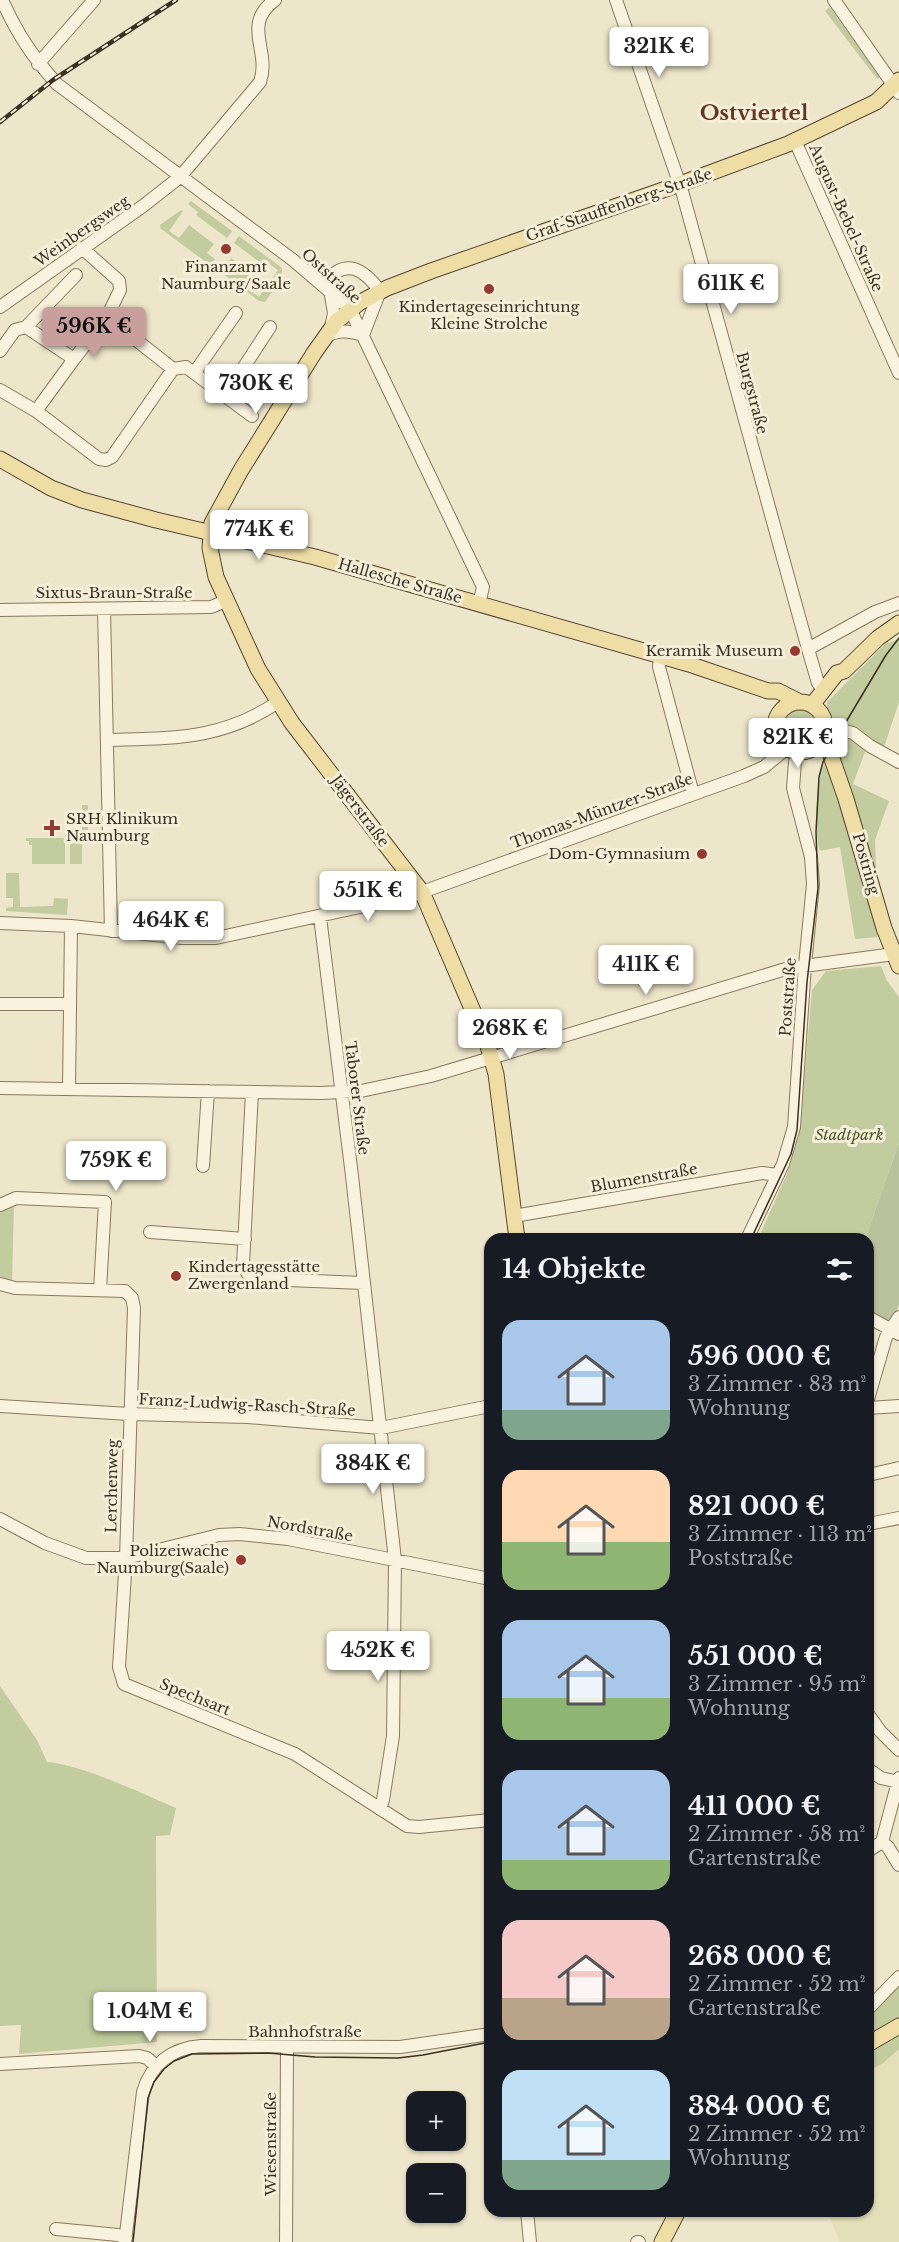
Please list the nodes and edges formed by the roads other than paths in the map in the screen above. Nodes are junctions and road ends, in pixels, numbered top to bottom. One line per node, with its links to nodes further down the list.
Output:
1 (2, 0): 6 (street, Oststraße)
2 (94, 0): 6 (street)
3 (275, 0): 9 (street, Weinbergsweg)
4 (616, 0): 10 (street, Burgstraße)
5 (834, 0): 7 (street)
6 (38, 64): 9 (street, Oststraße)
7 (894, 88): 8 (main road, Graf-Stauffenberg-Straße)
8 (795, 141): 10 (main road, Graf-Stauffenberg-Straße); 27 (street, August-Bebel-Straße)
9 (180, 177): 11 (street, Weinbergsweg); 13 (street, Oststraße)
10 (680, 184): 14 (main road, Graf-Stauffenberg-Straße); 40 (street, Burgstraße)
11 (82, 248): 15 (street, Weinbergsweg); 18 (street)
12 (76, 275): 19 (street)
13 (326, 287): 14 (street); 16 (street, Oststraße); 21 (street)
14 (380, 291): 16 (main road, Graf-Stauffenberg-Straße); 22 (street)
15 (0, 307)
16 (350, 309): 21 (main road, Graf-Stauffenberg-Straße); 22 (street, Oststraße)
17 (236, 313): 26 (street)
18 (107, 316): 24 (street); 25 (street)
19 (26, 327): 23 (street); 24 (street)
20 (270, 327): 29 (street)
21 (327, 333): 22 (street); 33 (main road, Graf-Stauffenberg-Straße)
22 (363, 335): 36 (street, Oststraße)
23 (0, 351)
24 (74, 359): 30 (street)
25 (173, 369): 26 (street); 30 (street)
26 (195, 372): 29 (street)
27 (899, 373)
28 (0, 390): 30 (street)
29 (225, 396): 31 (street)
30 (36, 411)
31 (252, 416)
32 (0, 459): 33 (main road, Hallesche Straße)
33 (210, 533): 34 (main road, Jägerstraße); 36 (main road, Hallesche Straße)
34 (226, 601): 37 (street, Sixtus-Braun-Straße); 44 (main road, Jägerstraße)
35 (899, 603): 40 (street)
36 (479, 604): 41 (main road, Hallesche Straße)
37 (104, 609): 38 (street, Sixtus-Braun-Straße); 48 (street)
38 (0, 610)
39 (899, 623): 42 (main road)
40 (808, 649): 42 (street, Burgstraße)
41 (660, 656): 43 (main road, Hallesche Straße); 52 (street)
42 (826, 688): 45 (main road)
43 (768, 691): 45 (main road, Hallesche Straße); 46 (main road)
44 (279, 702): 48 (street); 53 (main road, Jägerstraße)
45 (805, 703): 46 (main road); 47 (main road)
46 (778, 713): 49 (main road)
47 (824, 732): 49 (main road); 50 (street); 51 (main road, Postring)
48 (108, 740): 57 (street)
49 (799, 750): 51 (main road); 52 (street, Thomas-Müntzer-Straße); 59 (street, Poststraße)
50 (898, 758)
51 (832, 762): 58 (main road, Postring)
52 (693, 794): 53 (street, Thomas-Müntzer-Straße)
53 (422, 892): 54 (street, Thomas-Müntzer-Straße); 62 (main road, Jägerstraße)
54 (320, 917): 57 (street, Thomas-Müntzer-Straße); 67 (street, Taborer Straße)
55 (0, 923): 56 (street, Thomas-Müntzer-Straße)
56 (71, 926): 57 (street, Thomas-Müntzer-Straße); 61 (street)
57 (111, 931)
58 (896, 960): 59 (street)
59 (805, 965): 62 (street); 69 (street, Poststraße)
60 (0, 1004): 61 (street)
61 (70, 1004): 64 (street)
62 (493, 1058): 67 (street); 71 (main road, Jägerstraße)
63 (0, 1088): 64 (street)
64 (69, 1089): 65 (street)
65 (208, 1091): 66 (street); 68 (street)
66 (252, 1092): 67 (street); 75 (street)
67 (342, 1093): 76 (street, Taborer Straße)
68 (203, 1166)
69 (778, 1175): 71 (street, Blumenstraße); 74 (street, Poststraße)
70 (0, 1205): 78 (street)
71 (514, 1216): 73 (main road, Jägerstraße)
72 (150, 1232): 75 (street)
73 (516, 1233)
74 (750, 1233)
75 (245, 1239): 76 (street)
76 (364, 1283): 88 (street, Taborer Straße)
77 (0, 1284): 78 (street, Lerchenweg)
78 (100, 1290): 87 (street, Lerchenweg)
79 (899, 1317): 81 (street)
80 (874, 1320): 81 (street)
81 (895, 1332): 82 (street)
82 (874, 1378)
83 (899, 1406): 86 (street)
84 (0, 1407): 87 (street, Franz-Ludwig-Rasch-Straße)
85 (484, 1407): 88 (street, Franz-Ludwig-Rasch-Straße)
86 (874, 1408)
87 (129, 1414): 88 (street, Franz-Ludwig-Rasch-Straße); 94 (street, Lerchenweg)
88 (381, 1428): 95 (street, Taborer Straße)
89 (899, 1468): 90 (street)
90 (874, 1474)
91 (899, 1518): 93 (street)
92 (0, 1519): 94 (street)
93 (874, 1523)
94 (126, 1558): 95 (street, Nordstraße); 101 (street, Spechsart)
95 (395, 1560): 96 (street, Nordstraße); 101 (street, Taborer Straße)
96 (484, 1578)
97 (874, 1722): 98 (street)
98 (899, 1750)
99 (874, 1773): 100 (street)
100 (898, 1780): 103 (street)
101 (380, 1809): 102 (street, Spechsart)
102 (484, 1821)
103 (882, 1842): 104 (street); 105 (street)
104 (874, 1847)
105 (899, 1865)
106 (899, 1977): 107 (street)
107 (874, 2003)
108 (899, 2026): 110 (main road)
109 (484, 2035): 111 (street, Bahnhofstraße)
110 (874, 2041)
111 (287, 2047): 113 (street, Bahnhofstraße); 118 (street, Wiesenstraße)
112 (0, 2064): 113 (street)
113 (156, 2066): 117 (street)
114 (527, 2217): 119 (street)
115 (675, 2217): 120 (main road)
116 (56, 2229): 117 (street)
117 (125, 2240)
118 (286, 2242)
119 (530, 2242)
120 (662, 2242)

